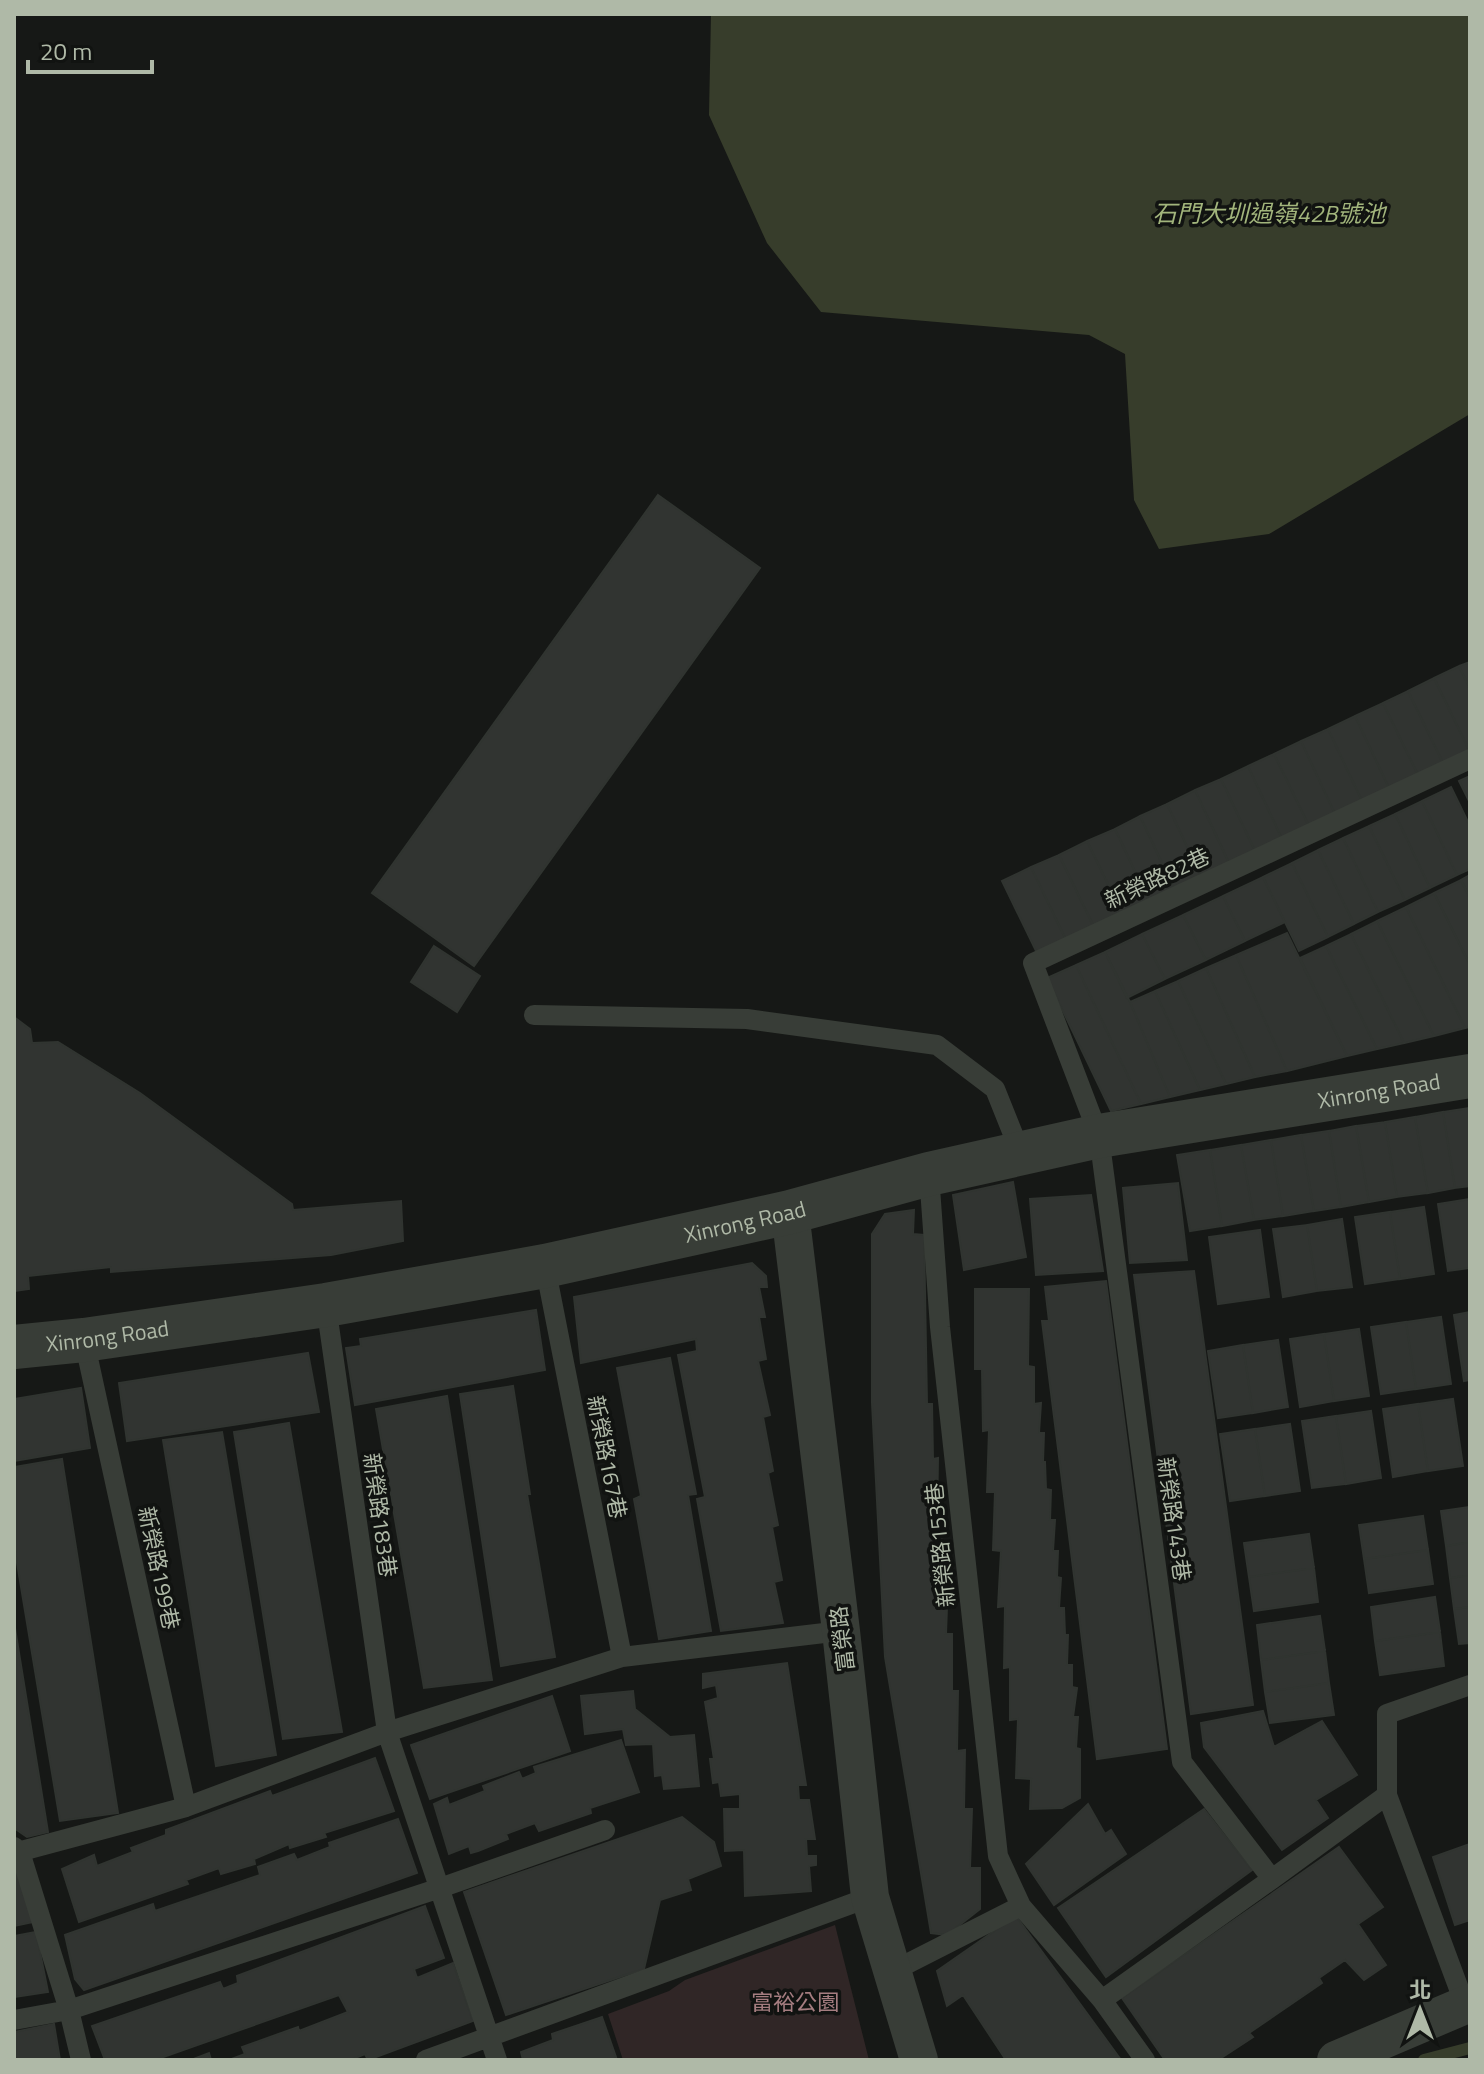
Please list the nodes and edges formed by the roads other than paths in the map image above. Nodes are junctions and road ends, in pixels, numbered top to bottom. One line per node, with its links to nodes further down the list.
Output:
1 (1470, 759): 4 (lane, 新榮路82巷)
2 (534, 1015): 5 (lane)
3 (1470, 1076): 4 (street, Xinrong Road)
4 (1099, 1136): 5 (street, Xinrong Road); 20 (lane, 新榮路143巷)
5 (1021, 1154): 6 (street, Xinrong Road)
6 (929, 1174): 7 (street, Xinrong Road); 23 (lane, 新榮路153巷)
7 (790, 1212): 8 (street, Xinrong Road); 12 (street, 富榮路)
8 (545, 1266): 9 (street, Xinrong Road); 13 (lane, 新榮路167巷)
9 (326, 1305): 10 (street, Xinrong Road); 15 (lane, 新榮路183巷)
10 (84, 1340): 11 (street, Xinrong Road); 17 (lane, 新榮路199巷)
11 (14, 1347)
12 (841, 1631): 13 (lane); 22 (street, 富榮路)
13 (622, 1657): 15 (lane)
14 (1470, 1685): 16 (lane)
15 (387, 1732): 17 (lane); 21 (lane, 新榮路183巷)
16 (1387, 1795): 20 (lane); 26 (lane)
17 (186, 1807): 19 (lane)
18 (605, 1830): 21 (lane)
19 (16, 1851): 27 (lane)
20 (1272, 1879): 25 (lane)
21 (440, 1888): 27 (lane); 29 (lane, 新榮路183巷)
22 (870, 1897): 24 (street, 富榮路); 29 (lane)
23 (1021, 1906): 24 (lane); 25 (lane, 新榮路153巷)
24 (893, 1971): 33 (street, 富榮路)
25 (1102, 2000): 34 (lane, 新榮路153巷)
26 (1468, 2004): 35 (street)
27 (69, 2010): 28 (lane); 30 (lane)
28 (14, 2020)
29 (490, 2038): 31 (lane); 32 (lane, 新榮路183巷)
30 (81, 2060)
31 (426, 2060)
32 (497, 2060)
33 (919, 2060)
34 (1145, 2060)
35 (1336, 2060)

